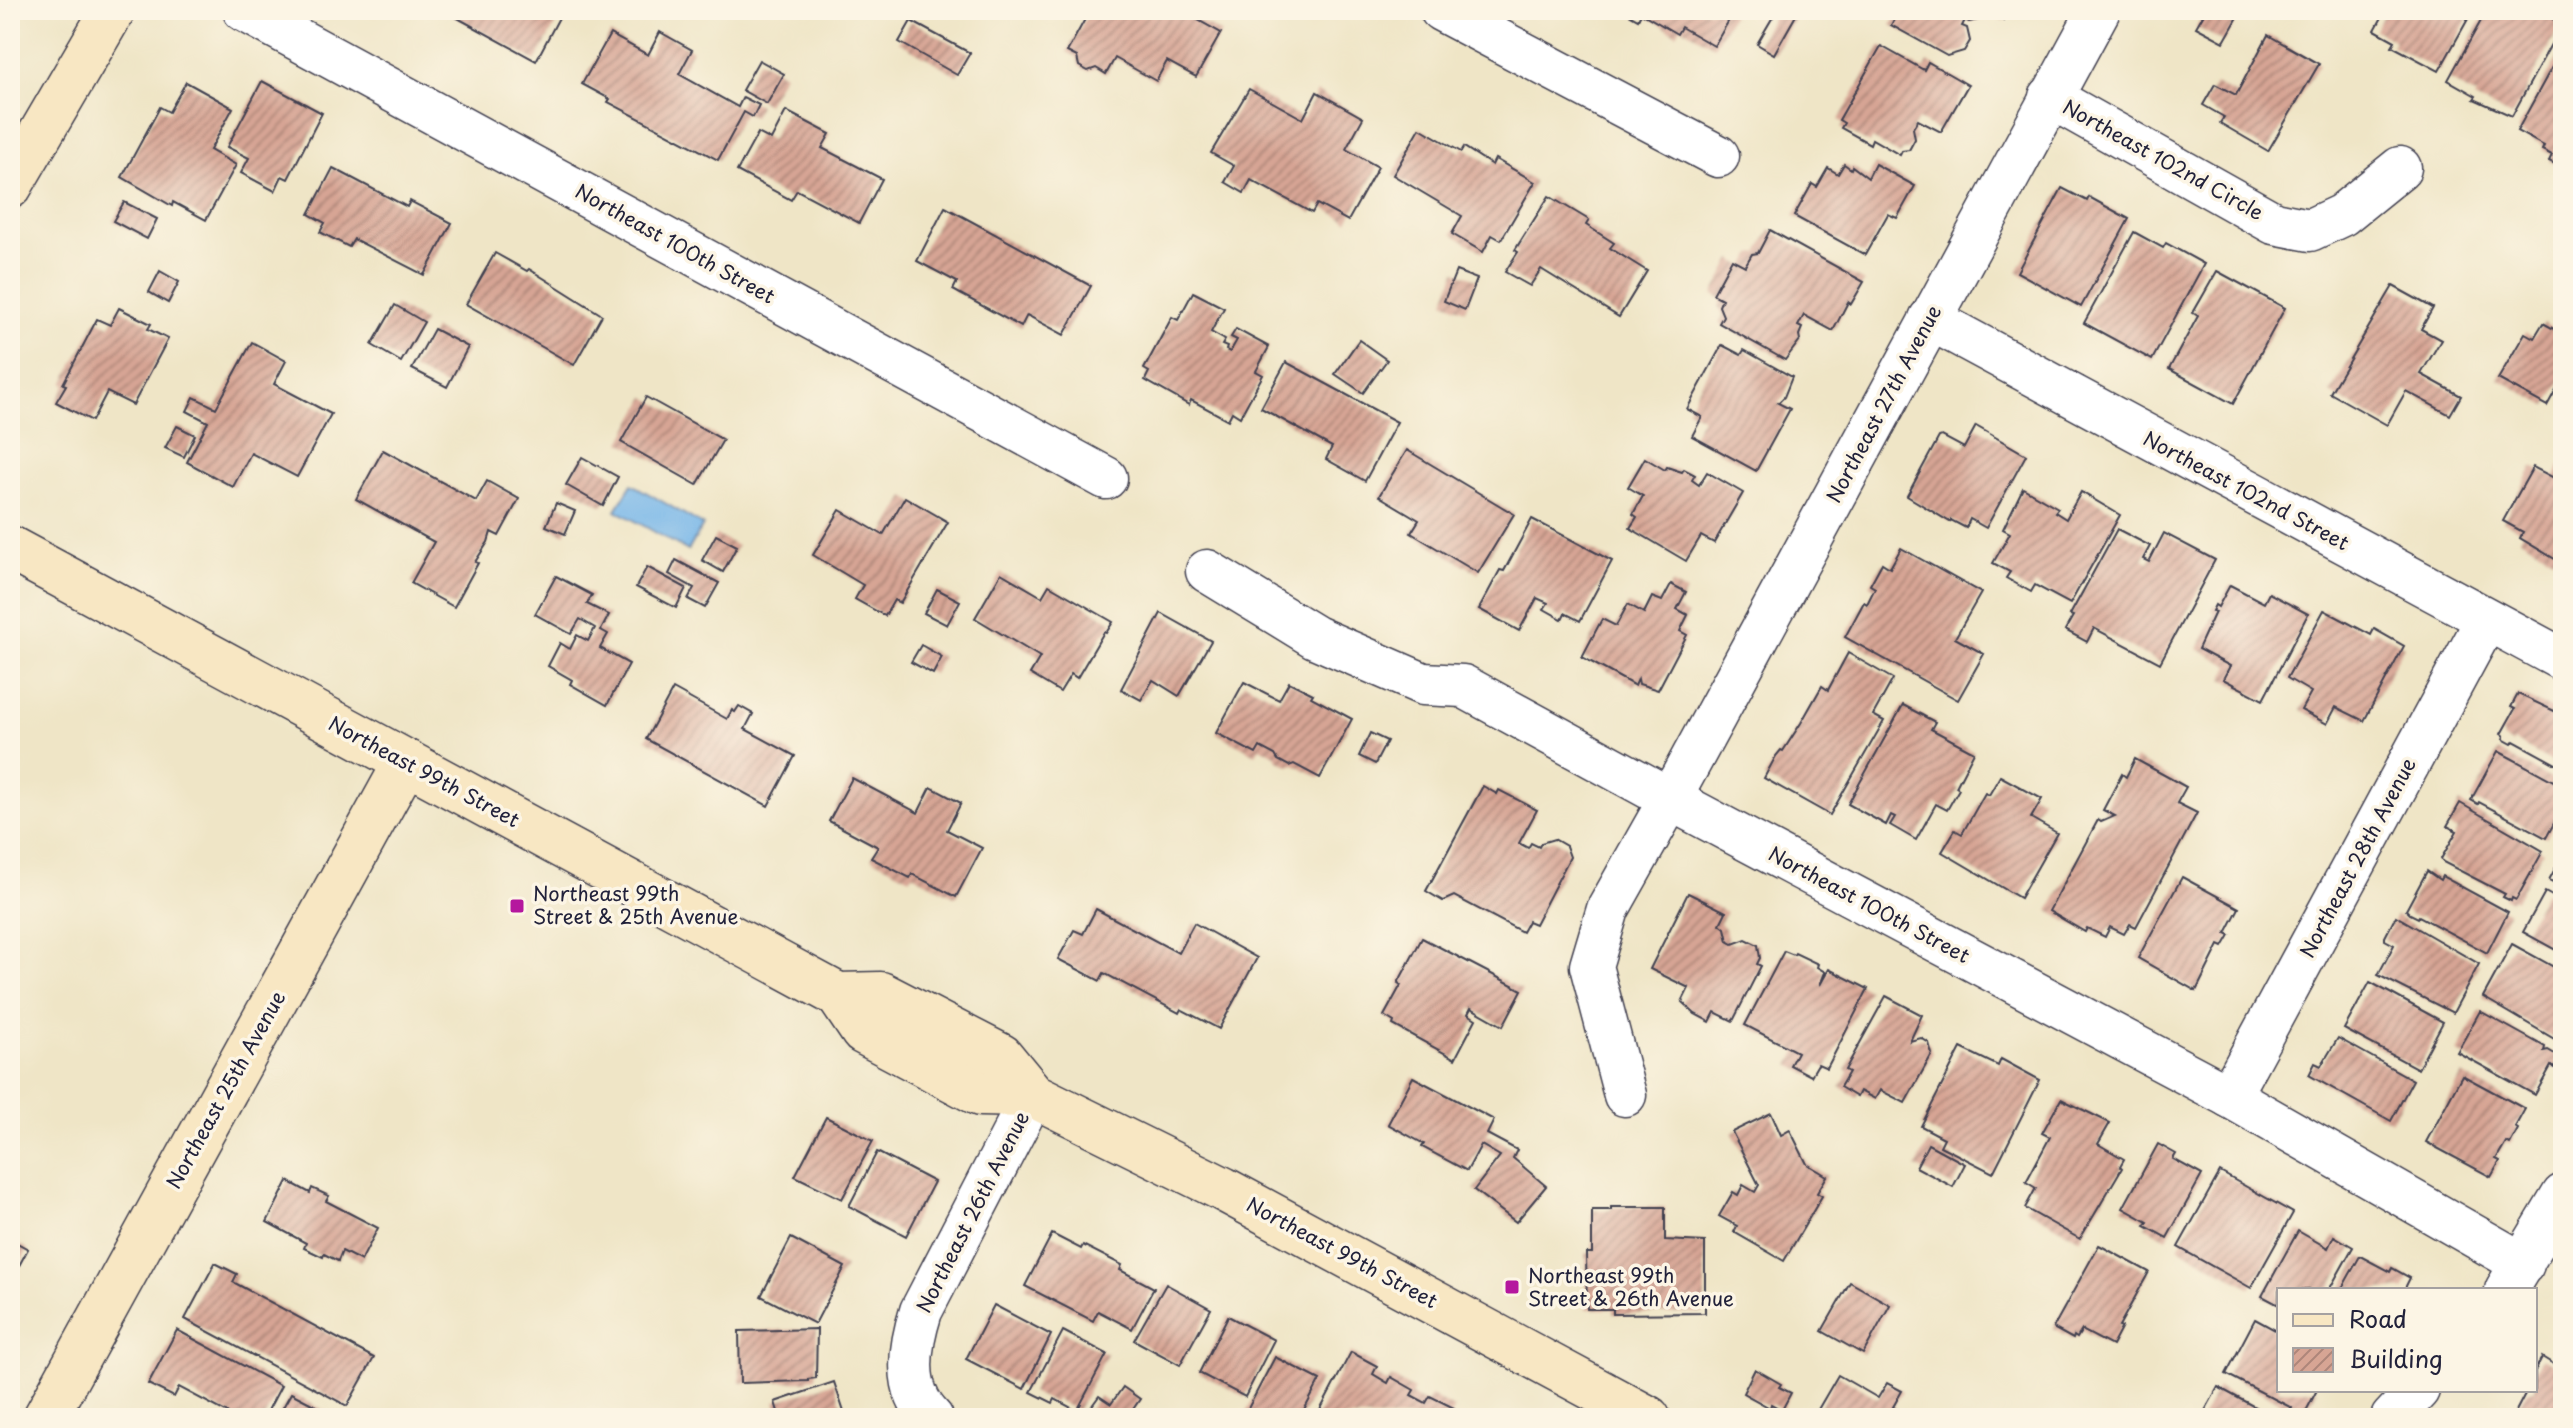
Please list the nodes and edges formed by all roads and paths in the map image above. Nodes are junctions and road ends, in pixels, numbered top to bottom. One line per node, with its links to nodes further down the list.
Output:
1 (113, 10): 8 (main road)
2 (244, 10): 10 (street, Northeast 100th Street)
3 (1441, 10): 6 (street)
4 (2099, 10): 5 (street, Northeast 27th Avenue)
5 (2050, 97): 7 (street, Northeast 102nd Circle); 9 (street, Northeast 27th Avenue)
6 (1718, 156)
7 (2400, 168)
8 (10, 186)
9 (1930, 319): 13 (street, Northeast 102nd Street); 16 (street, Northeast 27th Avenue)
10 (1106, 478)
11 (10, 548): 15 (main road, Northeast 99th Street)
12 (1207, 571): 16 (street, Northeast 100th Street)
13 (2486, 621): 14 (street, Northeast 102nd Street); 19 (street, Northeast 28th Avenue)
14 (2563, 660)
15 (406, 762): 17 (main road, Northeast 99th Street); 23 (main road, Northeast 25th Avenue)
16 (1670, 799): 18 (street, Northeast 27th Avenue); 19 (street, Northeast 100th Street)
17 (1033, 1095): 24 (street, Northeast 26th Avenue); 25 (main road, Northeast 99th Street)
18 (1625, 1095)
19 (2229, 1096): 21 (street, Northeast 100th Street)
20 (2563, 1195): 21 (street)
21 (2515, 1277)
22 (2416, 1392): 26 (street)
23 (45, 1418)
24 (932, 1418)
25 (1648, 1418)
26 (2392, 1418)

